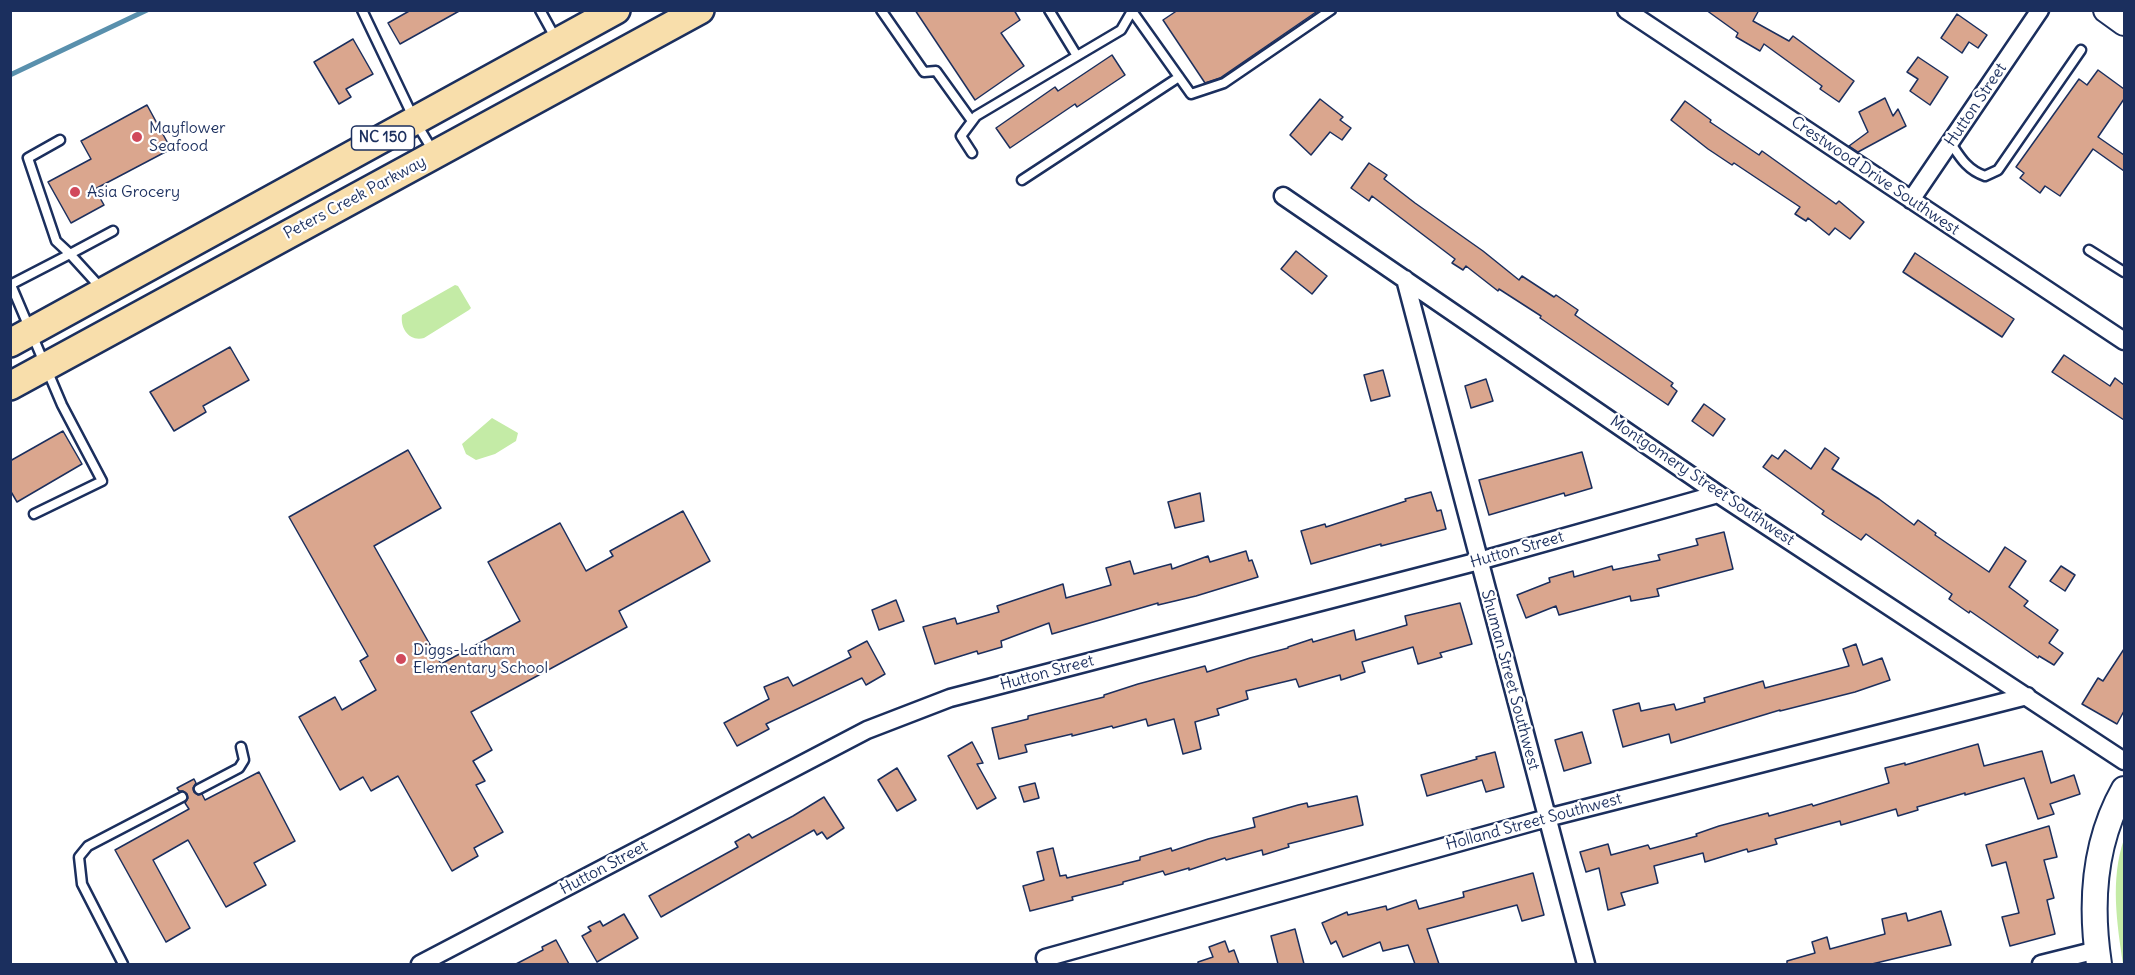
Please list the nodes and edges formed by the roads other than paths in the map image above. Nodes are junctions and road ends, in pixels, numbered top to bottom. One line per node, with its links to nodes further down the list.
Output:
1 (540, 10): 13 (lane)
2 (616, 10): 13 (main road, NC 150)
3 (700, 10): 22 (main road, Peters Creek Parkway / NC 150)
4 (881, 10): 18 (lane)
5 (1049, 10): 15 (lane)
6 (1331, 10): 16 (lane)
7 (1626, 10): 25 (street, Crestwood Drive Southwest)
8 (2040, 10): 20 (street, Hutton Street)
9 (2106, 10): 12 (street)
10 (1133, 11): 15 (lane); 16 (lane)
11 (365, 12): 17 (lane)
12 (2124, 23)
13 (558, 43): 17 (main road, NC 150)
14 (2081, 50): 20 (lane)
15 (1077, 56): 18 (lane)
16 (1179, 77): 23 (lane)
17 (415, 121): 22 (lane); 32 (main road, NC 150)
18 (972, 122): 21 (lane)
19 (60, 140): 28 (lane)
20 (1950, 142): 25 (street, Hutton Street)
21 (972, 153)
22 (435, 154): 36 (main road, Peters Creek Parkway / NC 150)
23 (1022, 180)
24 (1283, 196): 30 (street, Montgomery Street Southwest)
25 (1911, 200): 35 (street, Crestwood Drive Southwest)
26 (113, 231): 28 (lane)
27 (2089, 250): 29 (lane)
28 (70, 254): 31 (lane); 32 (lane)
29 (2124, 272)
30 (1405, 279): 39 (street, Montgomery Street Southwest); 41 (street, Shuman Street Southwest)
31 (11, 285): 34 (lane)
32 (104, 291): 33 (main road, NC 150)
33 (62, 315): 34 (main road, NC 150); 36 (main road)
34 (20, 337): 37 (lane)
35 (2124, 341)
36 (82, 346): 37 (main road, Peters Creek Parkway / NC 150)
37 (45, 367): 38 (main road, Peters Creek Parkway / NC 150); 40 (lane)
38 (10, 386)
39 (1718, 494): 41 (street, Hutton Street); 42 (street, Montgomery Street Southwest)
40 (34, 514)
41 (1479, 561): 48 (street, Shuman Street Southwest); 52 (street, Hutton Street)
42 (2027, 696): 44 (street, Montgomery Street Southwest); 48 (street, Holland Street Southwest)
43 (241, 747): 45 (lane)
44 (2124, 761)
45 (199, 789)
46 (2124, 789): 49 (street)
47 (182, 797): 51 (lane)
48 (1547, 818): 50 (street, Holland Street Southwest); 53 (street, Shuman Street Southwest)
49 (2098, 957): 54 (street)
50 (1045, 958)
51 (123, 964)
52 (420, 964)
53 (1586, 964)
54 (2041, 964)

